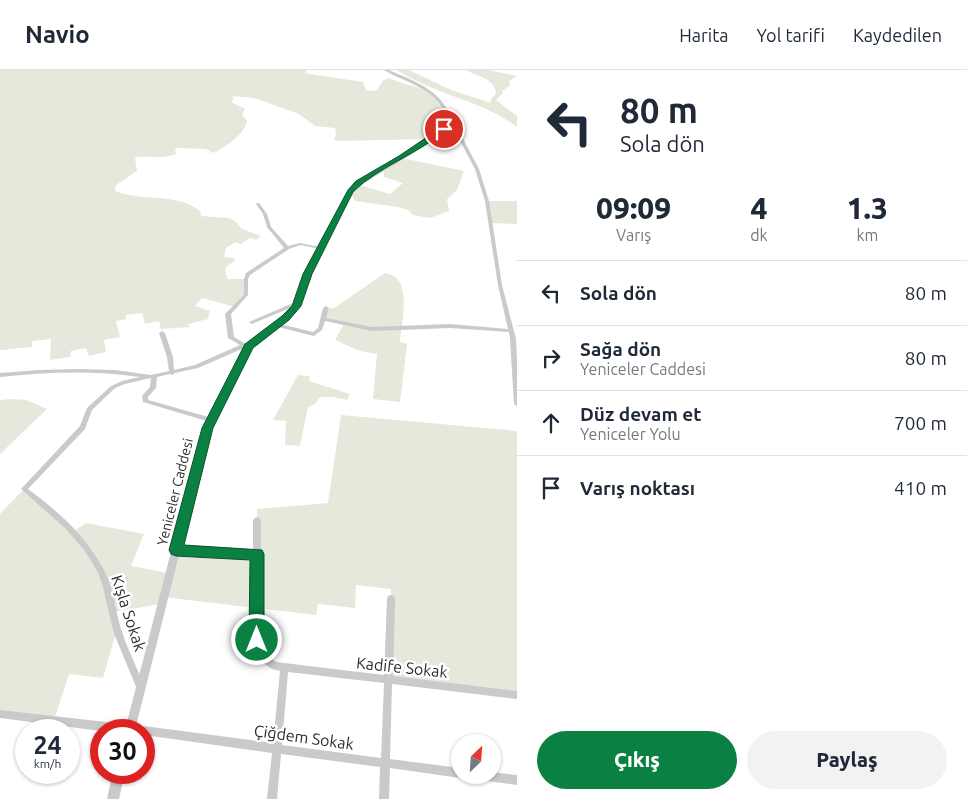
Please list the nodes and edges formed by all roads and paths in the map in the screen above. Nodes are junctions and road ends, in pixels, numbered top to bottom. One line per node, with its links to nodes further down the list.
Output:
1 (386, 70): 2 (street)
2 (448, 124): 5 (street, Yeniceler Caddesi); 11 (street)
3 (258, 204): 4 (street)
4 (287, 248): 5 (street); 13 (street)
5 (320, 248): 6 (street, Yeniceler Caddesi)
6 (298, 303): 9 (street); 10 (street, Yeniceler Caddesi)
7 (326, 308): 8 (street)
8 (323, 320): 10 (street); 11 (street)
9 (252, 322)
10 (276, 325): 13 (street, Yeniceler Caddesi)
11 (513, 328): 17 (street)
12 (162, 333): 14 (street)
13 (247, 346): 14 (street); 18 (street, Yeniceler Caddesi)
14 (172, 373): 16 (street)
15 (0, 375): 16 (street)
16 (154, 377): 18 (street); 25 (street, Kışla Sokak)
17 (517, 404)
18 (210, 420): 20 (street, Yeniceler Caddesi)
19 (257, 520): 21 (street)
20 (176, 550): 21 (street); 25 (street, Yeniceler Caddesi)
21 (257, 554): 23 (street)
22 (391, 599): 24 (street)
23 (284, 669): 24 (street, Kadife Sokak); 31 (street)
24 (388, 680): 26 (street, Kadife Sokak); 32 (street)
25 (140, 686): 28 (street, Yeniceler Caddesi)
26 (517, 695)
27 (0, 714): 29 (street)
28 (133, 719)
29 (90, 725)
30 (155, 732): 31 (street, Çiğdem Sokak)
31 (277, 748): 32 (street, Çiğdem Sokak); 38 (street)
32 (385, 763): 33 (street, Çiğdem Sokak); 39 (street)
33 (451, 771)
34 (501, 778): 35 (street)
35 (517, 780)
36 (116, 784): 37 (street)
37 (113, 799)
38 (272, 799)
39 (384, 799)

